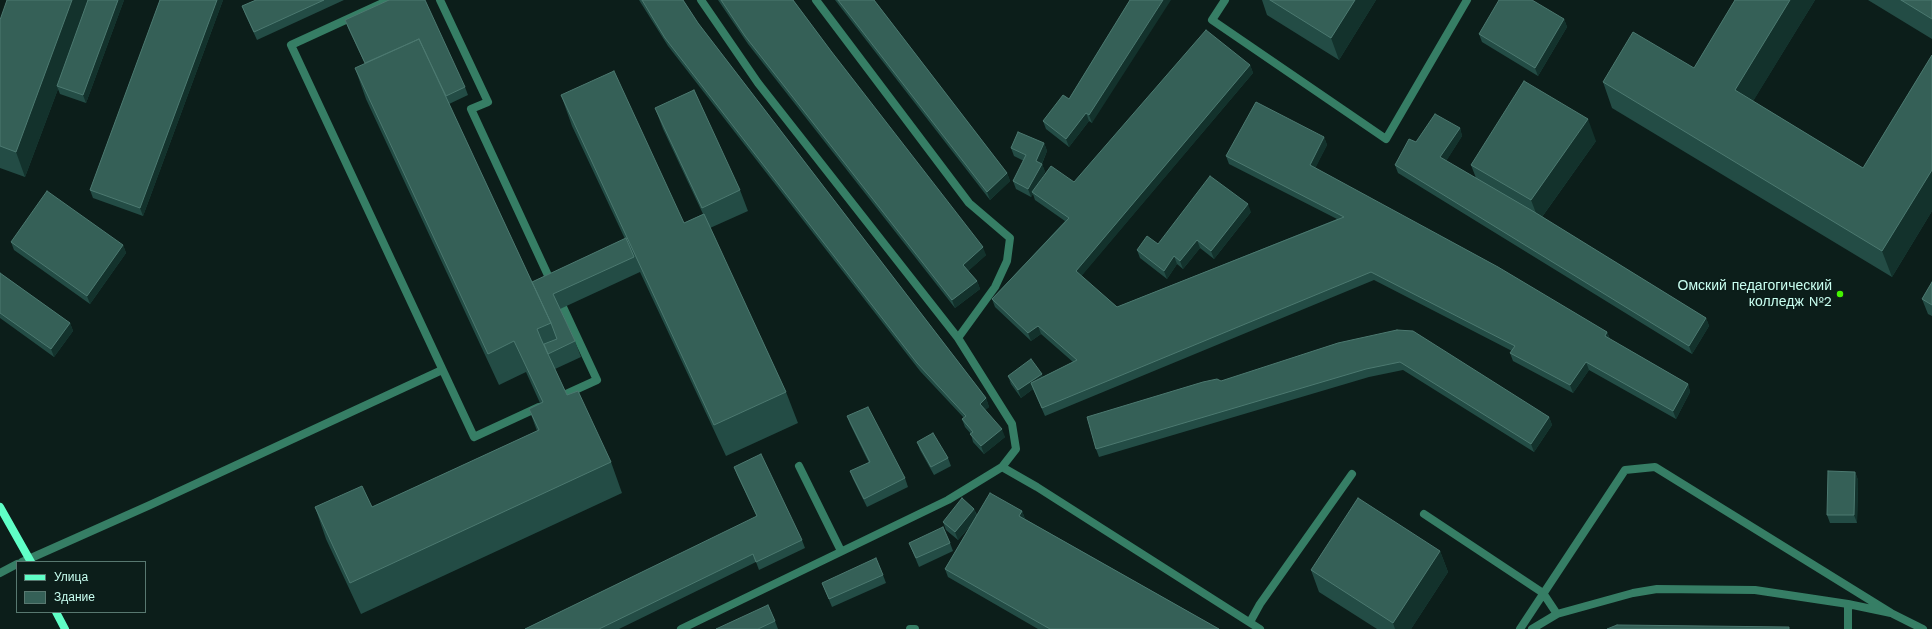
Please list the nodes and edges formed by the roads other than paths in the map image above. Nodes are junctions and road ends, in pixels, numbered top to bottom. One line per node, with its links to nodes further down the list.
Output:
1 (389, 0): 10 (lane)
2 (440, 0): 7 (lane)
3 (701, 0): 9 (lane)
4 (816, 0): 9 (lane)
5 (1225, 0): 6 (lane)
6 (1467, 0)
7 (555, 289)
8 (563, 307): 11 (lane)
9 (958, 338): 14 (lane)
10 (442, 370): 12 (lane); 19 (lane)
11 (564, 395)
12 (541, 406)
13 (799, 466): 18 (lane)
14 (1002, 467): 18 (lane); 27 (lane)
15 (1352, 474): 27 (lane)
16 (0, 507): 19 (street)
17 (1424, 514): 22 (lane)
18 (841, 551): 29 (lane)
19 (27, 561)
20 (16, 565): 21 (lane)
21 (0, 573)
22 (1543, 592): 25 (lane); 26 (lane); 33 (lane)
23 (1848, 604): 25 (lane); 26 (lane); 35 (lane)
24 (57, 613): 28 (street)
25 (1891, 613): 36 (lane)
26 (1557, 614): 34 (lane)
27 (1250, 622): 32 (lane)
28 (65, 629)
29 (681, 629)
30 (910, 629): 31 (lane)
31 (915, 629)
32 (1260, 629)
33 (1520, 629)
34 (1532, 629)
35 (1848, 629)
36 (1923, 629)

